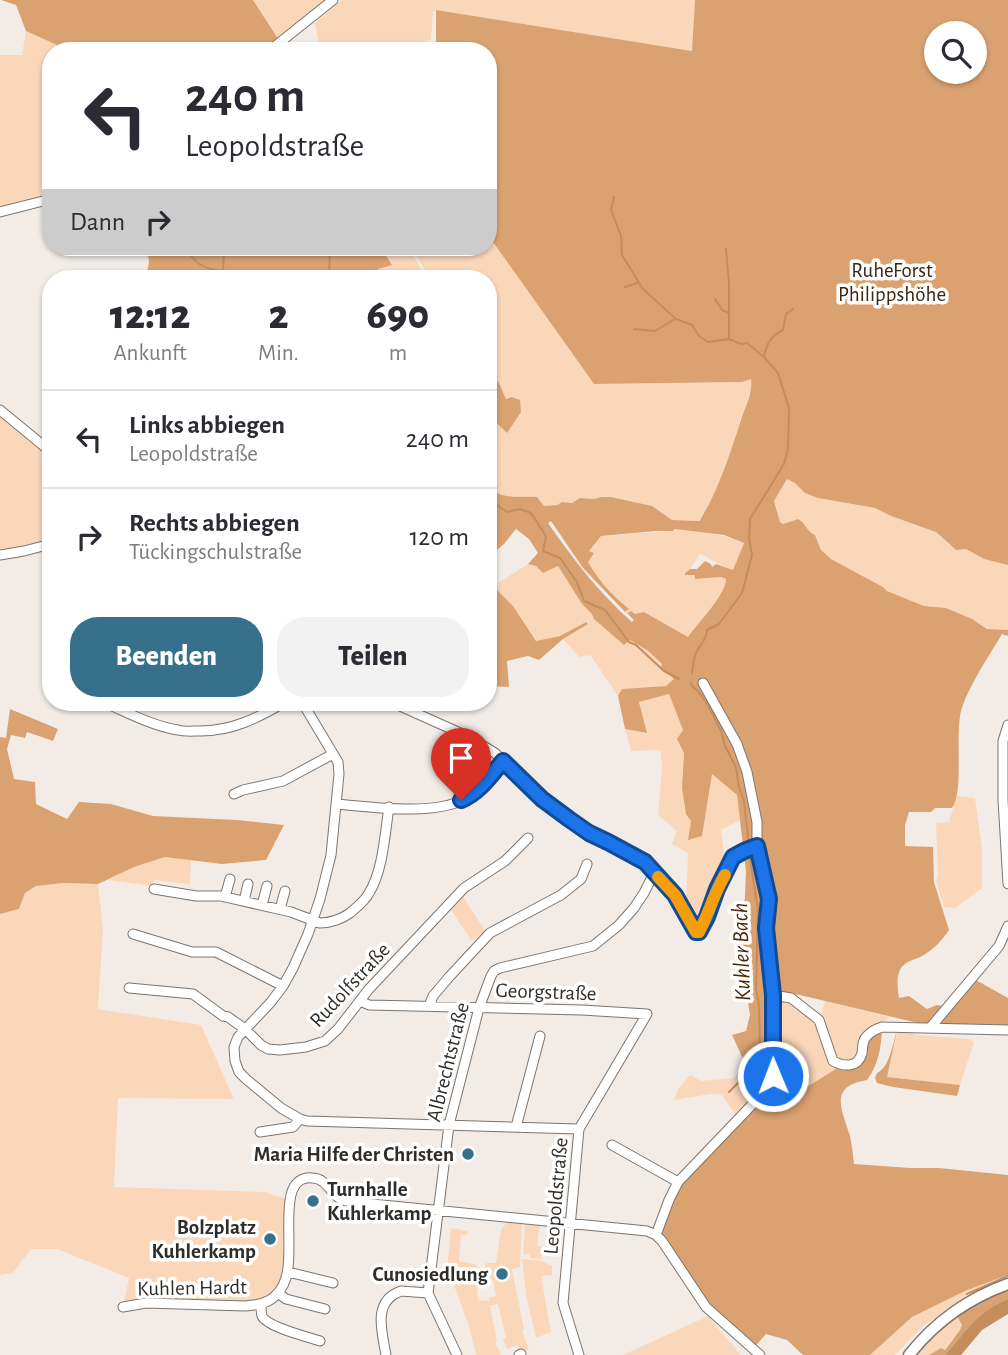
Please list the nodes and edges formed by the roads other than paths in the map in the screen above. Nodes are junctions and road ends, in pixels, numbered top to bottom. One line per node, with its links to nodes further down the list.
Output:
1 (333, 0): 2 (street)
2 (281, 42)
3 (42, 201): 4 (street)
4 (0, 212)
5 (0, 410): 6 (street)
6 (42, 445)
7 (42, 546): 8 (street)
8 (0, 555)
9 (703, 683): 21 (street)
10 (125, 711): 11 (street)
11 (269, 711)
12 (307, 711): 15 (street)
13 (411, 711): 16 (street)
14 (1008, 725): 26 (street)
15 (333, 754): 17 (street); 18 (street)
16 (503, 761): 19 (street); 23 (street)
17 (234, 794)
18 (336, 804): 19 (street); 34 (street)
19 (389, 807): 34 (street)
20 (528, 838): 40 (street, Rudolfstraße)
21 (751, 848): 23 (street); 39 (street)
22 (587, 864): 41 (street)
23 (654, 873): 42 (street, Albrechtstraße)
24 (230, 879): 30 (street)
25 (248, 884): 31 (street)
26 (1008, 884)
27 (267, 886): 32 (street)
28 (154, 890): 30 (street)
29 (285, 891): 33 (street)
30 (225, 897): 31 (street)
31 (244, 901): 32 (street)
32 (262, 905): 33 (street)
33 (280, 909): 34 (street)
34 (313, 920): 37 (street)
35 (1008, 926): 44 (street)
36 (133, 934): 37 (street)
37 (283, 986): 45 (street)
38 (129, 988): 45 (street, Rudolfstraße)
39 (773, 995): 44 (street); 54 (street)
40 (360, 1001): 41 (street, Georgstraße); 45 (street, Rudolfstraße)
41 (429, 1006): 42 (street, Georgstraße)
42 (479, 1008): 43 (street, Georgstraße); 49 (street, Albrechtstraße)
43 (647, 1014): 51 (street, Leopoldstraße)
44 (930, 1028): 46 (street)
45 (246, 1029): 48 (street)
46 (1008, 1030)
47 (540, 1036): 50 (street)
48 (300, 1119): 49 (street); 52 (street)
49 (449, 1125): 50 (street); 55 (street, Albrechtstraße)
50 (516, 1128): 51 (street)
51 (579, 1129): 56 (street, Leopoldstraße)
52 (261, 1132)
53 (612, 1144): 54 (street)
54 (678, 1182): 57 (street)
55 (438, 1210): 56 (street); 58 (street, Kuhlen Hardt); 62 (street, Albrechtstraße)
56 (570, 1224): 57 (street); 69 (street, Leopoldstraße)
57 (656, 1235): 70 (street)
58 (288, 1272): 59 (street); 61 (street, Kuhlen Hardt)
59 (333, 1283)
60 (1008, 1284): 71 (main road)
61 (278, 1293): 63 (street, Kuhlen Hardt); 65 (street, Kuhlen Hardt)
62 (428, 1293): 67 (street); 68 (street)
63 (261, 1304): 64 (street, Kuhlen Hardt); 66 (street, Kuhlen Hardt)
64 (123, 1307)
65 (325, 1310)
66 (320, 1341)
67 (386, 1355)
68 (457, 1355)
69 (579, 1355)
70 (760, 1355)
71 (909, 1355)

